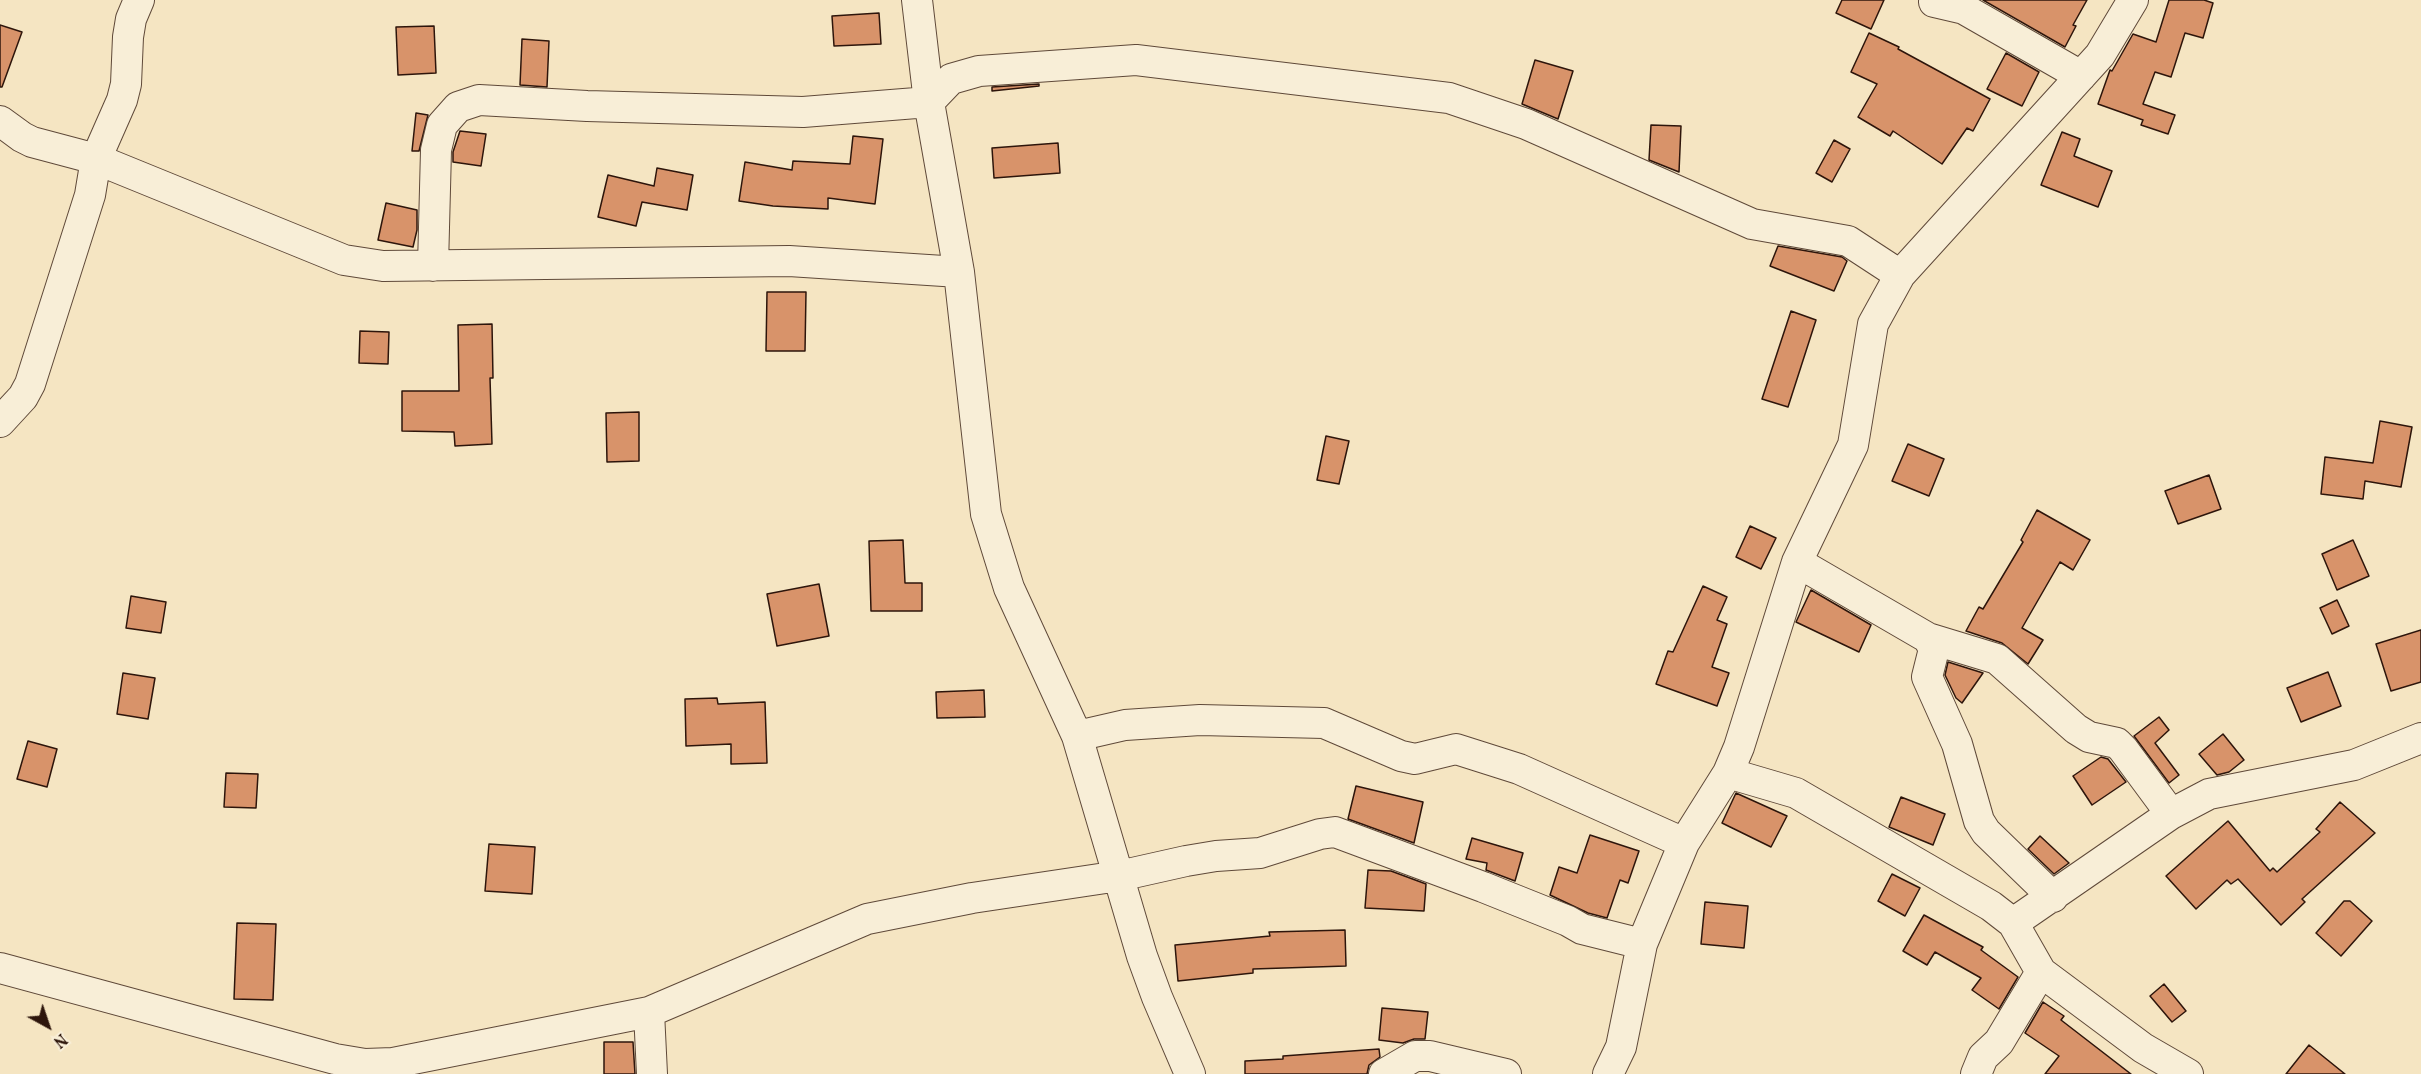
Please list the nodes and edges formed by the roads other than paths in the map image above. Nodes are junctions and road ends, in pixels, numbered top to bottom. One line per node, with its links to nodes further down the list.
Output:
1 (139, 0): 8 (street)
2 (917, 0): 6 (street)
3 (2133, 0): 5 (street)
4 (1934, 2): 5 (street)
5 (2081, 76): 11 (street)
6 (929, 102): 9 (street); 10 (street); 11 (street)
7 (0, 121): 8 (street)
8 (96, 159): 9 (street); 12 (street)
9 (433, 266): 10 (street)
10 (959, 272): 15 (street)
11 (1900, 275): 13 (street)
12 (0, 420)
13 (1797, 562): 14 (street); 17 (street)
14 (1929, 638): 18 (street); 21 (street)
15 (1077, 736): 19 (street); 20 (street)
16 (2421, 738): 18 (street)
17 (1728, 773): 19 (street); 22 (street)
18 (2171, 814): 21 (street)
19 (1684, 843): 23 (street)
20 (1119, 876): 23 (street); 26 (street); 28 (street)
21 (2053, 897): 22 (street)
22 (2013, 923): 25 (street)
23 (1642, 944): 31 (street)
24 (0, 968): 26 (street)
25 (2041, 972): 32 (street); 33 (street)
26 (649, 1012): 27 (street)
27 (652, 1074)
28 (1190, 1074)
29 (1384, 1074): 30 (street)
30 (1506, 1074)
31 (1608, 1074)
32 (1976, 1074)
33 (2188, 1074)

